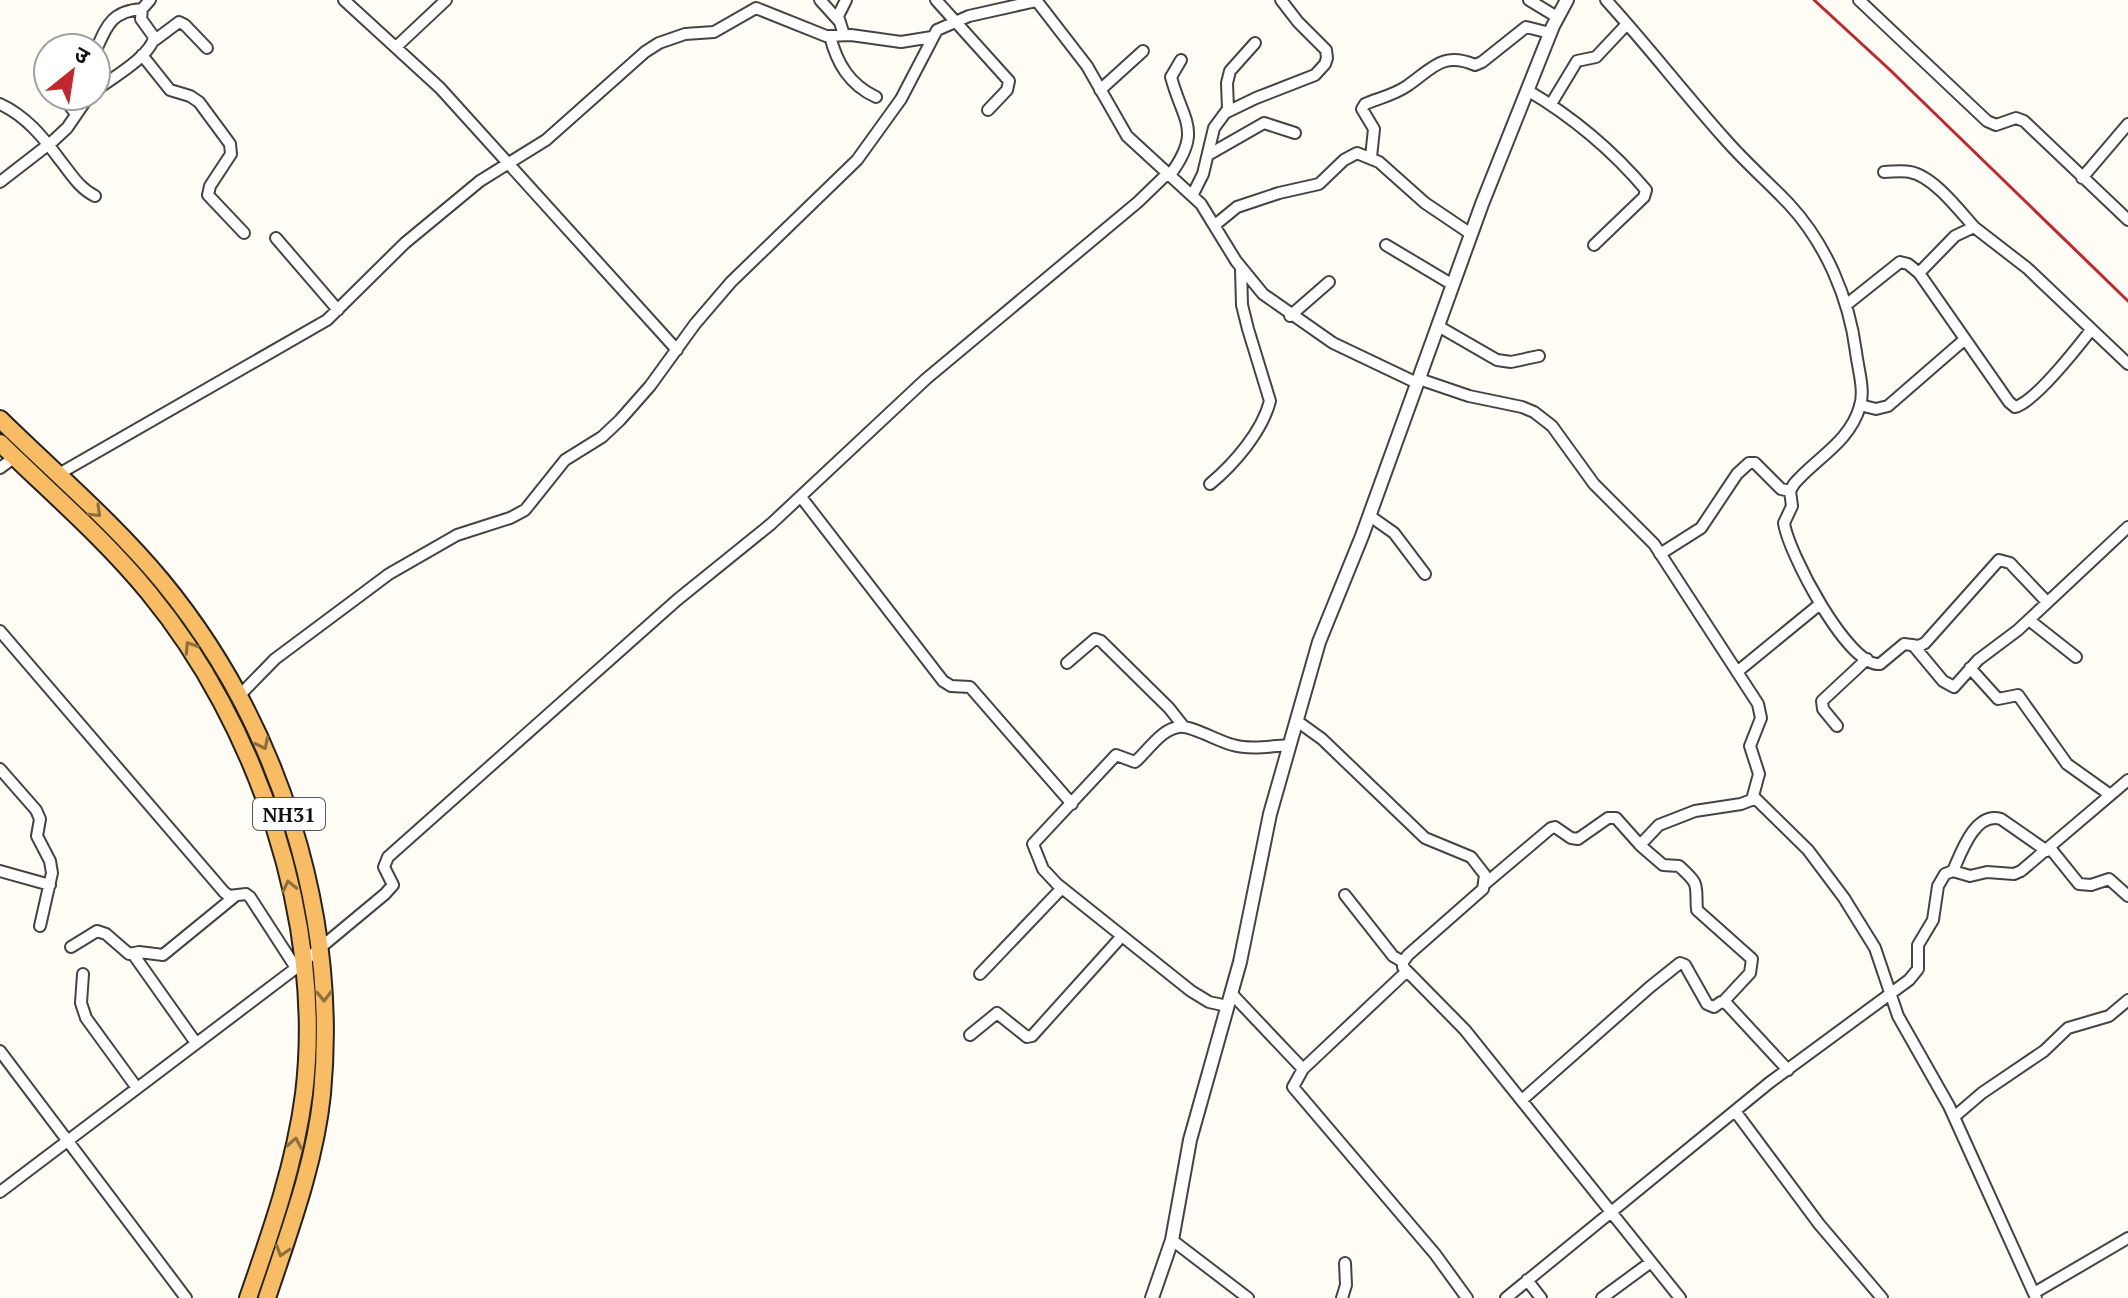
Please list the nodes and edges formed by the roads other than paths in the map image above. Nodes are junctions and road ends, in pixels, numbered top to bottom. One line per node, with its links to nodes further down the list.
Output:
1 (344, 0): 25 (street)
2 (446, 0): 25 (street)
3 (820, 0): 16 (street)
4 (846, 0): 16 (street)
5 (936, 0): 15 (street)
6 (1036, 0): 15 (street); 31 (street)
7 (1281, 0): 37 (street)
8 (1529, 0): 14 (street)
9 (1567, 0): 14 (street)
10 (1606, 0): 17 (street)
11 (1859, 0): 47 (street)
12 (146, 4): 18 (street); 23 (street)
13 (760, 4): 21 (street); 44 (street)
14 (1557, 17): 19 (street)
15 (954, 20): 22 (street); 36 (street)
16 (839, 21): 20 (street)
17 (1627, 24): 35 (street); 63 (street)
18 (104, 32)
19 (1550, 33): 32 (street); 43 (street)
20 (844, 35): 21 (street); 22 (street)
21 (830, 36): 33 (street)
22 (932, 37): 69 (street)
23 (155, 40): 26 (street); 28 (street)
24 (1255, 43): 37 (street)
25 (396, 47): 44 (street)
26 (207, 48)
27 (1143, 51): 31 (street)
28 (142, 55): 30 (street); 54 (street)
29 (1181, 60): 46 (street)
30 (112, 78)
31 (1100, 90): 46 (street)
32 (1527, 90): 35 (street); 55 (street)
33 (876, 97)
34 (0, 104): 41 (street)
35 (1551, 104): 58 (street)
36 (988, 110)
37 (1225, 113): 42 (street)
38 (76, 114): 41 (street)
39 (2128, 124): 47 (street)
40 (1295, 133): 42 (street)
41 (49, 145): 48 (street); 50 (street)
42 (1208, 155): 49 (street)
43 (1371, 157): 52 (street); 55 (street)
44 (509, 163): 64 (street); 69 (street)
45 (1884, 172): 53 (street)
46 (1169, 174): 49 (street); 81 (street)
47 (2082, 178): 51 (street)
48 (0, 182)
49 (1193, 194): 52 (street)
50 (95, 196)
51 (2128, 220)
52 (1215, 225): 59 (street)
53 (1974, 227): 60 (street); 67 (street)
54 (244, 233)
55 (1471, 234): 62 (street)
56 (276, 238): 64 (street)
57 (1386, 245): 62 (street)
58 (1594, 245)
59 (1241, 267): 65 (street); 79 (street)
60 (1919, 273): 63 (street); 68 (street)
61 (1329, 282): 65 (street)
62 (1453, 285): 66 (street)
63 (1846, 305): 73 (street)
64 (338, 310): 78 (street)
65 (1290, 316): 72 (street)
66 (1438, 326): 70 (street); 72 (street)
67 (2091, 330): 68 (street); 71 (street)
68 (1964, 340): 73 (street)
69 (677, 350): 96 (street)
70 (1539, 356)
71 (2128, 364)
72 (1418, 381): 82 (street); 84 (street)
73 (1860, 405): 80 (street)
74 (0, 419): 78 (highway, NH31)
75 (0, 443): 76 (highway, NH31)
76 (15, 457): 77 (street); 121 (highway, NH31, one-way to 76)
77 (0, 468)
78 (57, 475): 96 (highway, NH31, one-way to 96)
79 (1210, 484)
80 (1790, 491): 84 (street); 87 (street)
81 (801, 497): 105 (street); 119 (street)
82 (1370, 516): 85 (street); 97 (street)
83 (2126, 532): 86 (street)
84 (1660, 554): 95 (street)
85 (1425, 574)
86 (2046, 601): 88 (street); 90 (street)
87 (1820, 604): 92 (street); 95 (street)
88 (2029, 620): 91 (street); 94 (street)
89 (0, 631): 115 (street)
90 (1912, 644): 92 (street); 94 (street)
91 (2076, 657)
92 (1867, 659): 98 (street)
93 (1067, 663): 99 (street)
94 (1970, 668): 103 (street)
95 (1737, 672): 104 (street)
96 (239, 696): 119 (highway, NH31, one-way to 119)
97 (1297, 721): 100 (street); 110 (street)
98 (1837, 726)
99 (1184, 727): 100 (street); 105 (street)
100 (1290, 745): 126 (street)
101 (0, 769): 111 (street)
102 (2127, 784): 103 (street)
103 (2109, 794): 107 (street)
104 (1754, 799): 106 (street); 125 (street)
105 (1072, 804): 112 (street)
106 (1640, 845): 110 (street); 128 (street)
107 (2048, 850): 109 (street); 109 (street); 114 (street)
108 (0, 871): 111 (street)
109 (1953, 871): 125 (street)
110 (1486, 883): 122 (street)
111 (50, 885): 116 (street)
112 (1062, 888): 117 (street); 124 (street)
113 (1345, 895): 122 (street)
114 (2128, 896)
115 (234, 897): 120 (street); 121 (street)
116 (40, 926)
117 (1122, 936): 126 (street); 129 (street)
118 (71, 947): 120 (street)
119 (320, 947): 121 (street); 149 (highway, NH31, one-way to 149)
120 (133, 954): 130 (street)
121 (300, 965): 130 (street); 148 (highway, NH31, one-way to 121)
122 (1404, 967): 132 (street); 135 (street)
123 (83, 974): 134 (street)
124 (980, 974)
125 (1892, 994): 133 (street); 137 (street)
126 (1229, 1000): 132 (street); 142 (street)
127 (2128, 1000): 137 (street)
128 (1723, 1002): 133 (street); 135 (street)
129 (970, 1035)
130 (196, 1043): 134 (street)
131 (0, 1051): 138 (street)
132 (1303, 1069): 153 (street)
133 (1788, 1070): 136 (street)
134 (137, 1088): 138 (street)
135 (1522, 1100): 140 (street)
136 (1735, 1111): 140 (street); 158 (street)
137 (1954, 1117): 146 (street)
138 (67, 1141): 139 (street); 147 (street)
139 (0, 1192)
140 (1611, 1211): 143 (street); 145 (street)
141 (2128, 1238): 146 (street)
142 (1172, 1240): 150 (street); 151 (street)
143 (1651, 1262): 156 (street); 157 (street)
144 (1345, 1263): 152 (street)
145 (1527, 1280): 154 (street); 155 (street)
146 (2035, 1296)
147 (186, 1298)
148 (248, 1298)
149 (267, 1298)
150 (1152, 1298)
151 (1248, 1298)
152 (1342, 1298)
153 (1467, 1298)
154 (1506, 1298)
155 (1541, 1298)
156 (1602, 1298)
157 (1680, 1298)
158 (1882, 1298)

